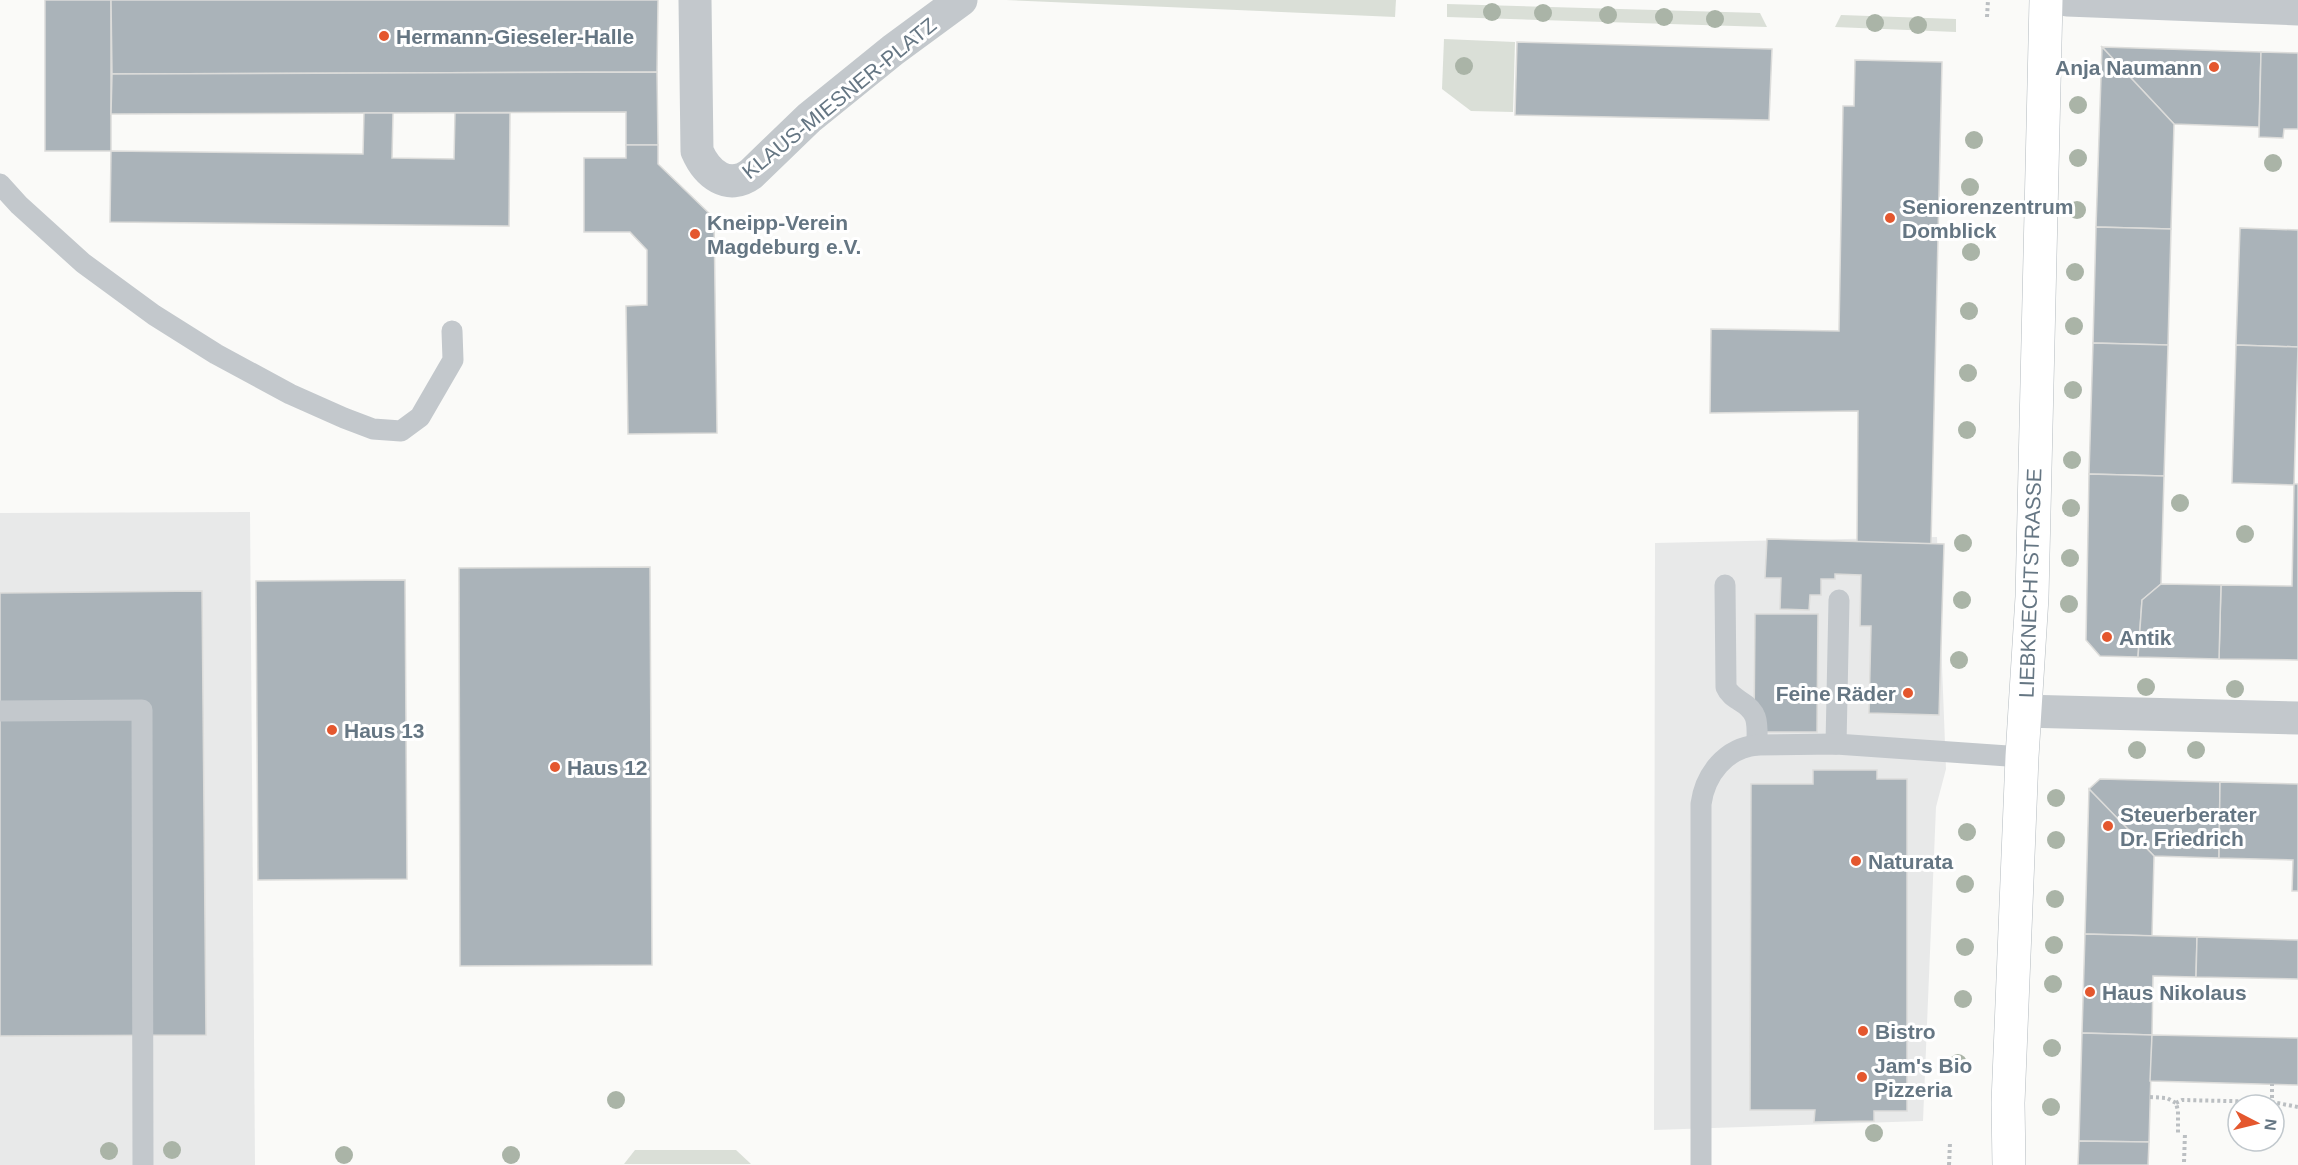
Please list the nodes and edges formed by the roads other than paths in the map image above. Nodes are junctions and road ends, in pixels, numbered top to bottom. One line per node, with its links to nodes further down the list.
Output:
1 (695, 0): 2 (street, KLAUS-MIESNER-PLATZ)
2 (961, 0)
3 (2046, 0): 11 (main road, LIEBKNECHTSTRASSE)
4 (2067, 0): 5 (street)
5 (2298, 9)
6 (0, 184): 7 (lane)
7 (452, 332)
8 (1725, 585): 14 (lane)
9 (1839, 600): 13 (lane)
10 (0, 711): 16 (lane)
11 (2025, 711): 12 (street); 15 (main road, LIEBKNECHTSTRASSE)
12 (2298, 718)
13 (1836, 744): 14 (lane); 15 (lane)
14 (1757, 745): 17 (lane)
15 (2022, 757): 18 (main road, LIEBKNECHTSTRASSE)
16 (143, 1165)
17 (1701, 1165)
18 (2009, 1165)

